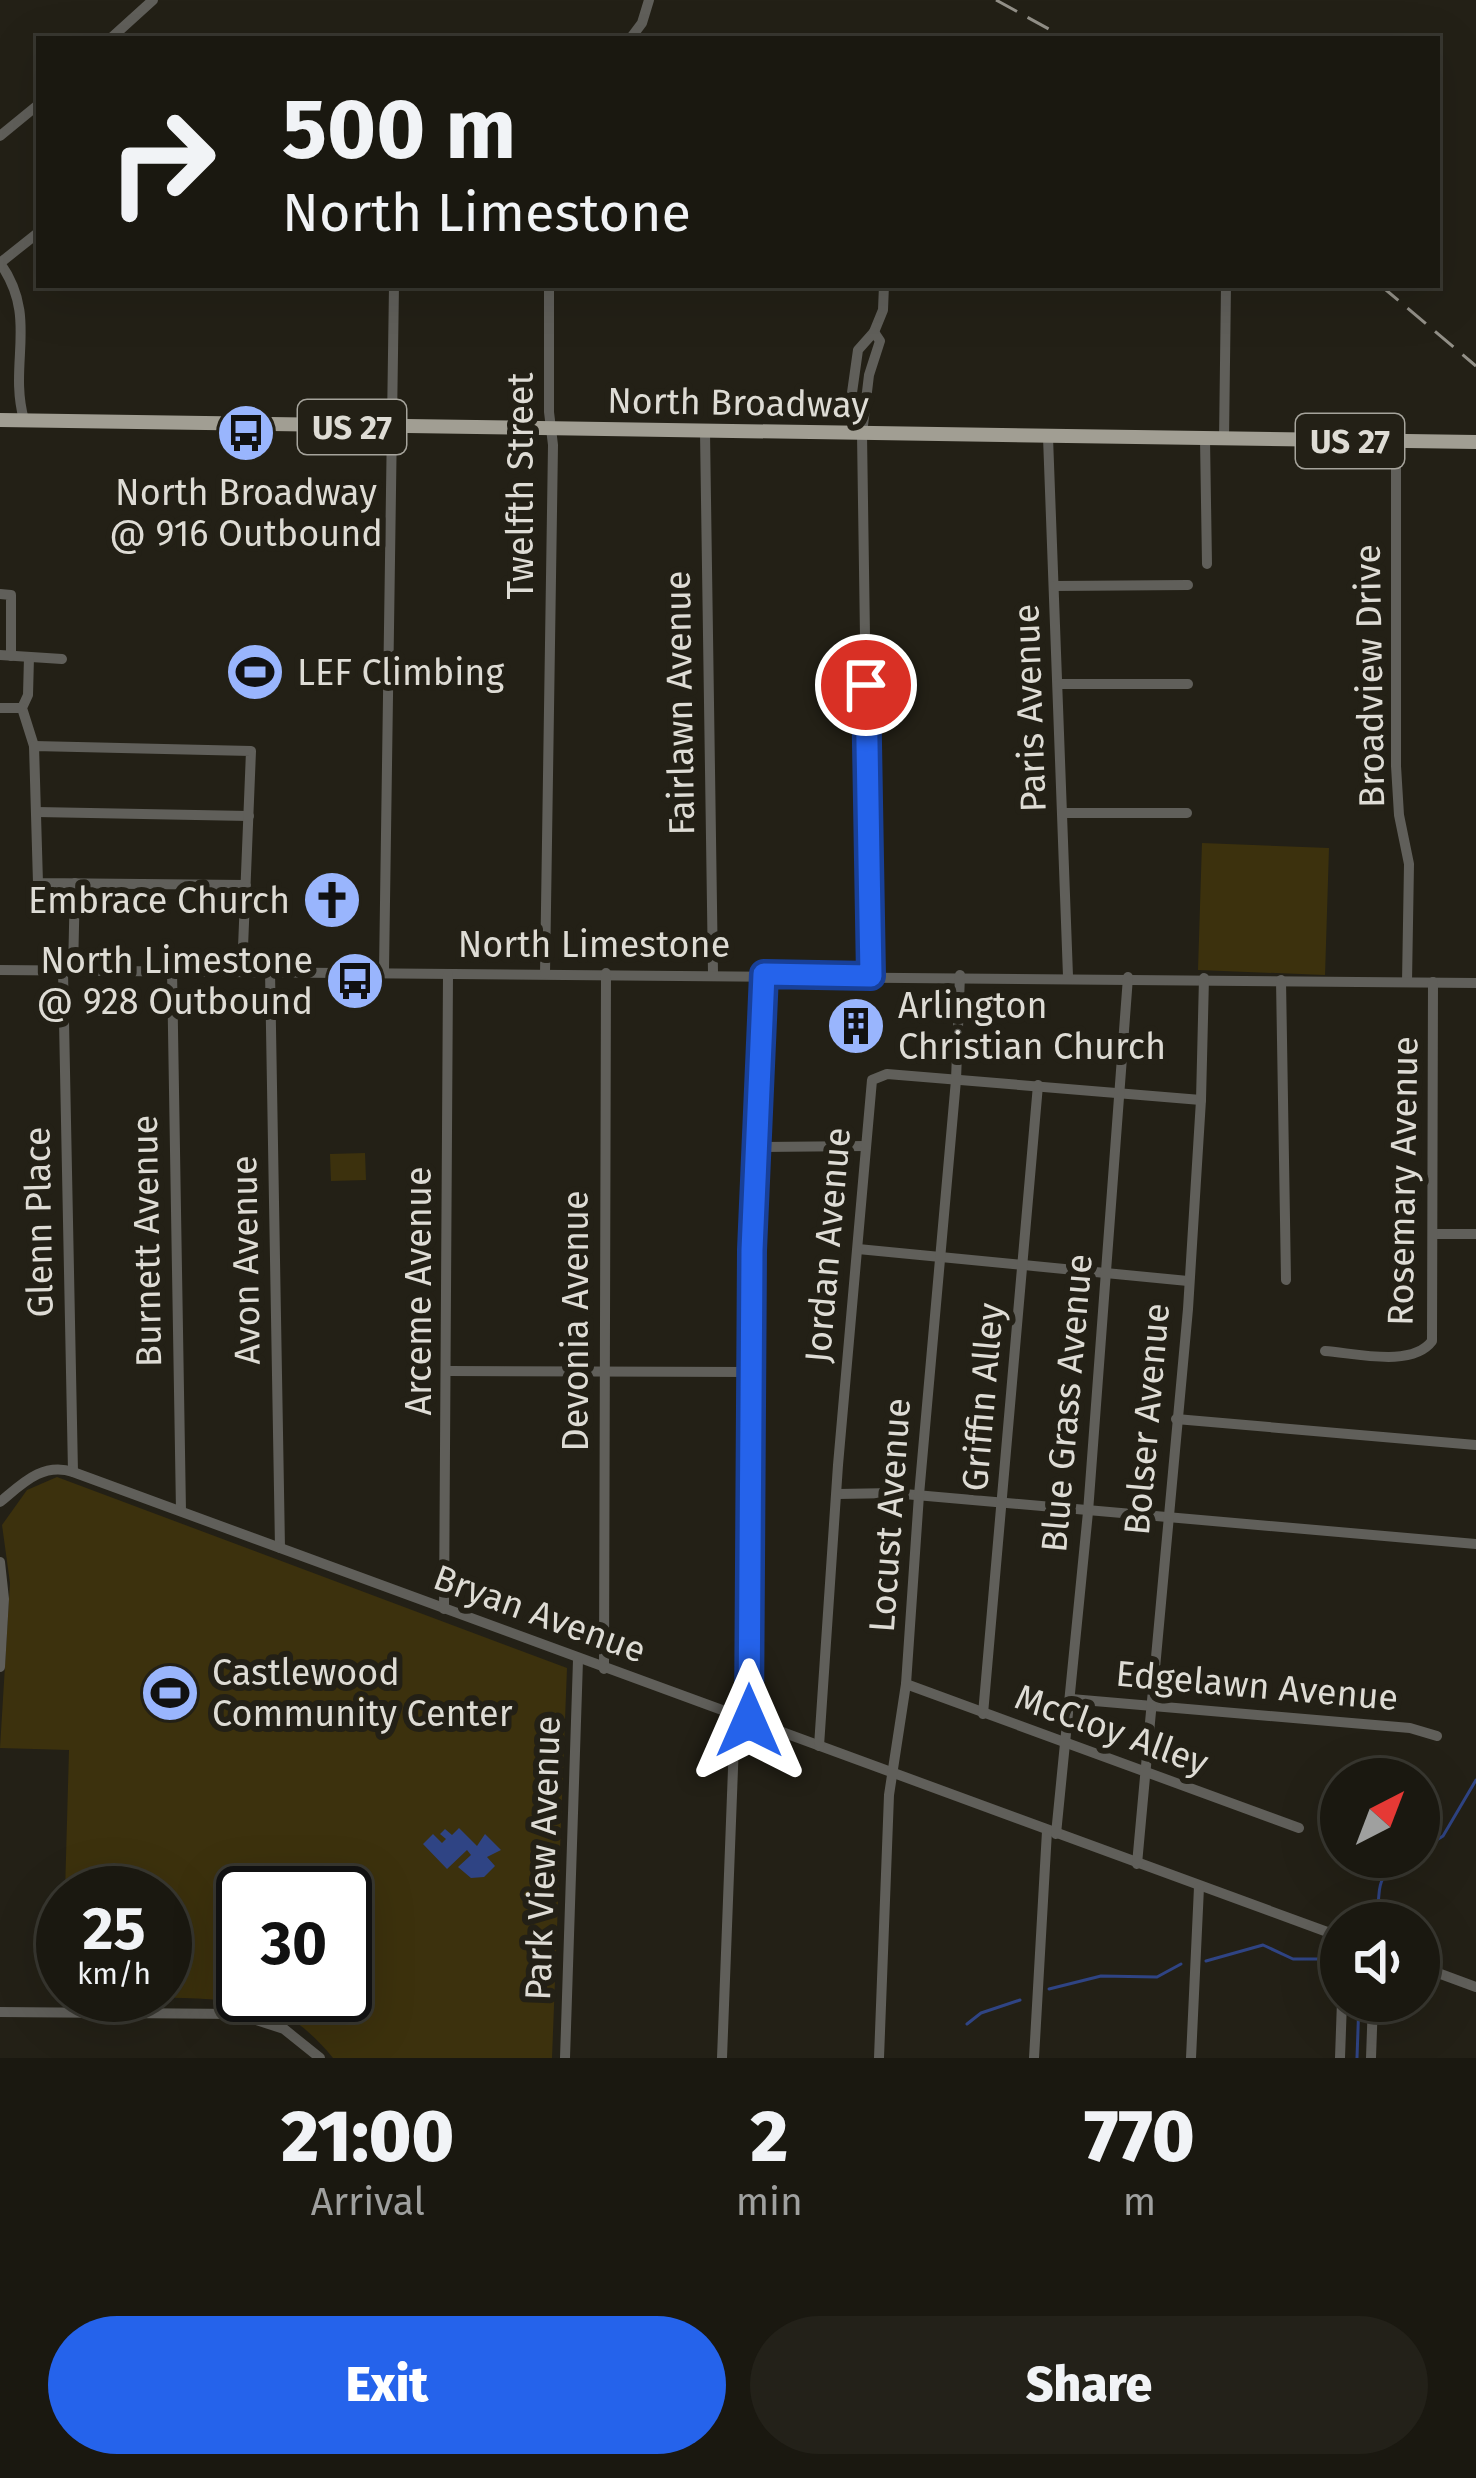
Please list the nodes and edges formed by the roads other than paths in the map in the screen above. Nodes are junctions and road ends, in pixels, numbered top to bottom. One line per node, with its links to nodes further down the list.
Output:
1 (152, 0): 3 (street)
2 (649, 0): 4 (street)
3 (118, 36)
4 (632, 36)
5 (36, 106): 6 (street)
6 (0, 136)
7 (36, 234): 8 (street)
8 (0, 263): 14 (street)
9 (394, 288): 15 (street)
10 (549, 288): 16 (street, Twelfth Street)
11 (884, 288): 18 (street)
12 (1226, 288): 21 (street)
13 (0, 420): 14 (main road, North Broadway / US 27)
14 (24, 420): 15 (main road, North Broadway / US 27)
15 (394, 427): 16 (main road, North Broadway / US 27); 46 (street)
16 (550, 429): 17 (main road, North Broadway / US 27); 51 (street, Twelfth Street)
17 (705, 432): 18 (main road, North Broadway / US 27); 49 (street, Fairlawn Avenue)
18 (862, 434): 19 (main road, North Broadway / US 27); 54 (street)
19 (1048, 437): 20 (main road, North Broadway / US 27); 26 (street, Paris Avenue)
20 (1205, 439): 21 (main road, North Broadway / US 27); 24 (street)
21 (1224, 440): 22 (main road, North Broadway / US 27)
22 (1396, 441): 23 (main road, North Broadway / US 27); 59 (street, Broadview Drive)
23 (1476, 442)
24 (1208, 564)
25 (1188, 585): 26 (street)
26 (1054, 586): 31 (street, Paris Avenue)
27 (0, 594): 28 (street)
28 (5, 655): 29 (street)
29 (29, 657): 30 (street); 34 (street)
30 (62, 658)
31 (1058, 684): 32 (street); 37 (street, Paris Avenue)
32 (1188, 684)
33 (0, 708): 34 (street)
34 (22, 708): 35 (street)
35 (34, 746): 36 (street); 39 (street)
36 (37, 812): 39 (street); 40 (street)
37 (1063, 813): 38 (street); 55 (street, Paris Avenue)
38 (1187, 813)
39 (249, 816): 41 (street)
40 (75, 884): 41 (street); 43 (street, Glenn Place)
41 (246, 885): 47 (street)
42 (0, 970): 43 (street, North Limestone)
43 (68, 970): 44 (street, North Limestone); 82 (street, Glenn Place)
44 (172, 970): 47 (street, North Limestone); 87 (street, Burnett Avenue)
45 (270, 971): 46 (street, North Limestone); 47 (street, North Limestone); 91 (street, Avon Avenue)
46 (384, 971): 50 (street, North Limestone)
47 (242, 972)
48 (606, 973): 49 (street, North Limestone); 51 (street, North Limestone); 79 (street, Devonia Avenue)
49 (712, 973): 52 (street, North Limestone)
50 (448, 974): 51 (street, North Limestone); 77 (street, Arceme Avenue)
51 (545, 974)
52 (764, 974): 54 (street, North Limestone); 67 (street)
53 (960, 975): 54 (street, North Limestone); 55 (street, North Limestone); 62 (street, Locust Avenue)
54 (871, 976)
55 (1068, 976): 56 (street, North Limestone)
56 (1128, 977): 57 (street, North Limestone); 64 (street, Blue Grass Avenue)
57 (1204, 978): 58 (street, North Limestone); 65 (street, Bolser Avenue)
58 (1281, 980): 59 (street, North Limestone); 74 (street)
59 (1407, 982): 60 (street, North Limestone)
60 (1433, 982): 61 (street, North Limestone); 68 (street, Rosemary Avenue)
61 (1476, 983)
62 (956, 1080): 63 (street, Jordan Avenue); 66 (street, Jordan Avenue); 71 (street, Locust Avenue)
63 (1038, 1085): 64 (street, Jordan Avenue); 72 (street, Griffin Alley)
64 (1119, 1094): 65 (street, Jordan Avenue); 73 (street, Blue Grass Avenue)
65 (1202, 1100): 75 (street, Bolser Avenue)
66 (866, 1146): 67 (street); 70 (street, Jordan Avenue)
67 (758, 1147): 78 (street)
68 (1433, 1234): 69 (street); 76 (street, Rosemary Avenue)
69 (1476, 1234)
70 (858, 1250): 71 (street); 83 (street, Jordan Avenue)
71 (941, 1255): 72 (street); 84 (street, Locust Avenue)
72 (1023, 1265): 73 (street); 86 (street, Griffin Alley)
73 (1106, 1274): 75 (street); 88 (street, Blue Grass Avenue)
74 (1286, 1280)
75 (1188, 1281): 80 (street, Bolser Avenue)
76 (1325, 1351)
77 (448, 1370): 79 (street); 93 (street, Arceme Avenue)
78 (751, 1372): 79 (street); 102 (street)
79 (604, 1373): 96 (street, Devonia Avenue)
80 (1176, 1419): 81 (street); 89 (street, Bolser Avenue)
81 (1476, 1445)
82 (73, 1472): 85 (street, Bryan Avenue); 87 (street, Bryan Avenue)
83 (838, 1494): 84 (street); 105 (street, Jordan Avenue)
84 (919, 1495): 86 (street); 97 (street, Locust Avenue)
85 (0, 1502)
86 (1003, 1504): 88 (street); 100 (street, Griffin Alley)
87 (181, 1511): 91 (street, Bryan Avenue)
88 (1088, 1512): 89 (street); 98 (street, Blue Grass Avenue)
89 (1166, 1516): 90 (street); 99 (street, Bolser Avenue)
90 (1476, 1544)
91 (280, 1548): 93 (street, Bryan Avenue)
92 (0, 1562): 95 (street)
93 (444, 1609): 94 (street, Bryan Avenue)
94 (578, 1660): 96 (street, Bryan Avenue); 119 (street, Park View Avenue)
95 (0, 1666)
96 (604, 1669): 101 (street, Bryan Avenue)
97 (906, 1684): 100 (street, McCloy Alley); 107 (street, Locust Avenue)
98 (1071, 1699): 99 (street, Edgelawn Avenue); 104 (street, Blue Grass Avenue)
99 (1151, 1706): 103 (street, Edgelawn Avenue); 106 (street, Bolser Avenue)
100 (983, 1714): 104 (street, McCloy Alley)
101 (734, 1716): 102 (street, Bryan Avenue); 120 (street)
102 (749, 1721): 105 (street, Bryan Avenue)
103 (1437, 1736)
104 (1064, 1744): 106 (street, McCloy Alley); 109 (street, Blue Grass Avenue)
105 (819, 1746): 107 (street, Bryan Avenue)
106 (1147, 1773): 108 (street, McCloy Alley); 110 (street, Bolser Avenue)
107 (893, 1774): 109 (street, Bryan Avenue); 121 (street, Locust Avenue)
108 (1299, 1828)
109 (1051, 1832): 110 (street, Bryan Avenue); 122 (street, Blue Grass Avenue)
110 (1137, 1864): 111 (street, Bryan Avenue)
111 (1199, 1887): 112 (street, Bryan Avenue); 123 (street)
112 (1320, 1930)
113 (1440, 1974): 114 (street)
114 (1476, 1987)
115 (0, 2012): 118 (street)
116 (1341, 2022): 124 (street)
117 (1372, 2022): 125 (street)
118 (320, 2058)
119 (565, 2058)
120 (722, 2058)
121 (878, 2058)
122 (1034, 2058)
123 (1191, 2058)
124 (1340, 2058)
125 (1371, 2058)

